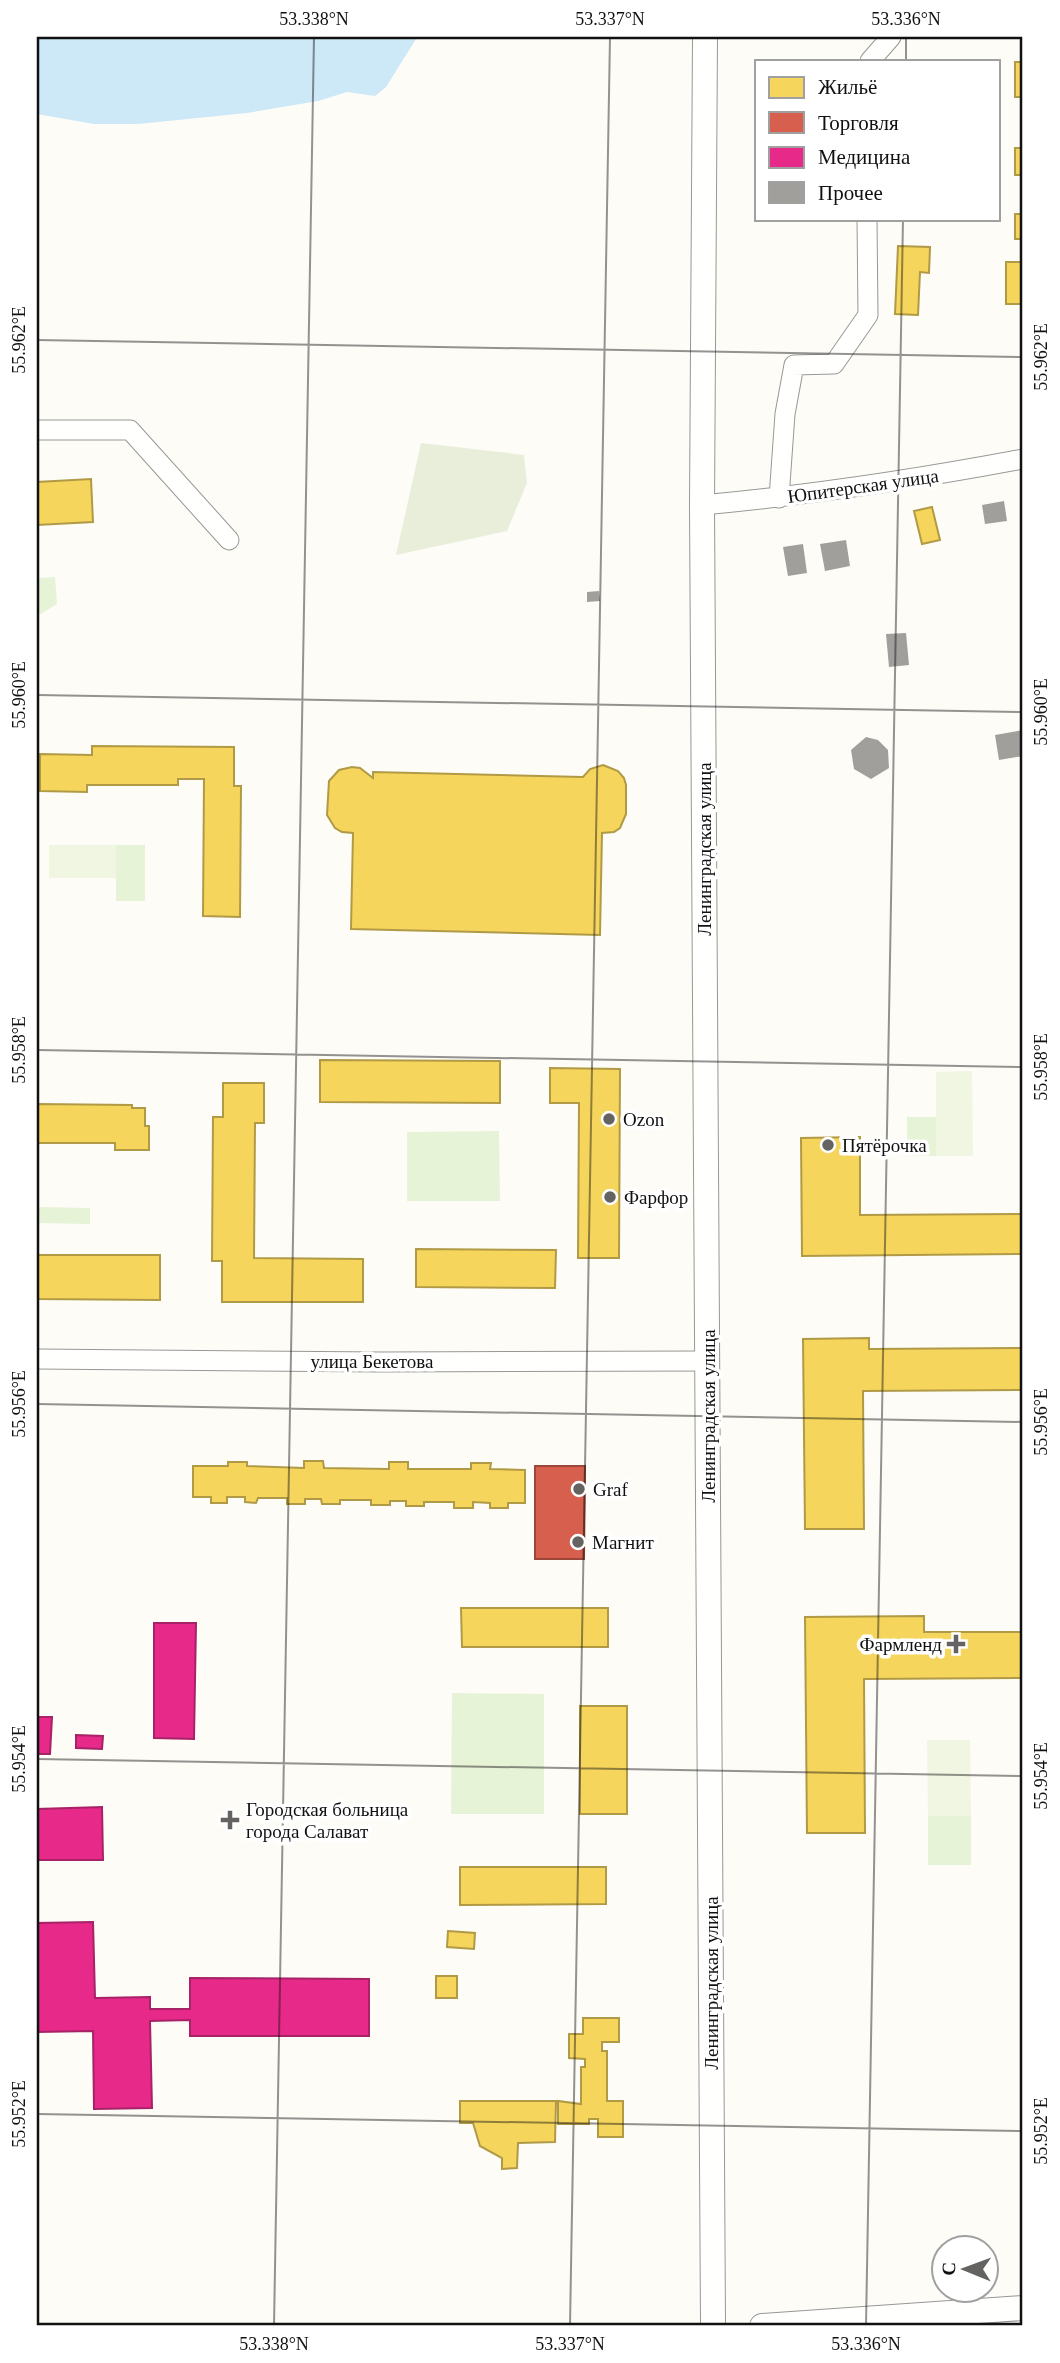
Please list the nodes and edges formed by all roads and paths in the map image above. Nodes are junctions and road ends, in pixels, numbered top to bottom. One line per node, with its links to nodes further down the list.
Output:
1 (705, 37): 8 (street, Ленинградская улица)
2 (891, 37): 3 (street)
3 (871, 60)
4 (867, 220): 7 (street)
5 (37, 430): 9 (street)
6 (1023, 459): 7 (street, Юпитерская улица)
7 (779, 498): 8 (street, Юпитерская улица)
8 (702, 505): 11 (street, Ленинградская улица)
9 (229, 540)
10 (37, 1359): 11 (street, улица Бекетова)
11 (707, 1361): 13 (street, Ленинградская улица)
12 (1023, 2308): 14 (street)
13 (713, 2326)
14 (762, 2326)

